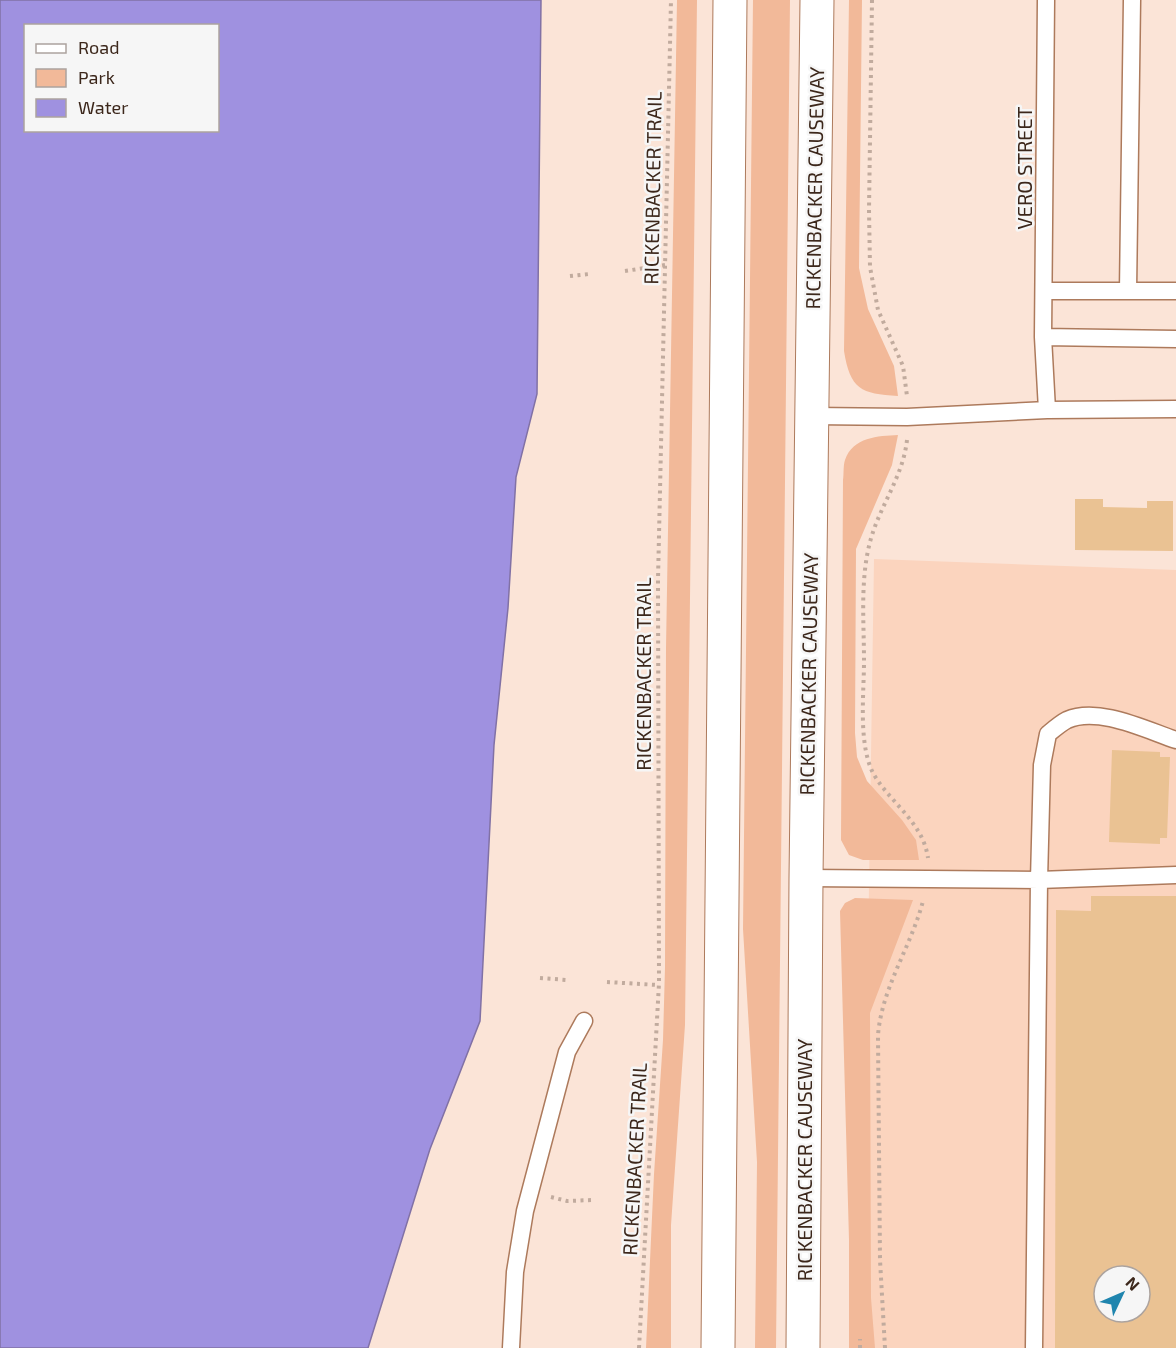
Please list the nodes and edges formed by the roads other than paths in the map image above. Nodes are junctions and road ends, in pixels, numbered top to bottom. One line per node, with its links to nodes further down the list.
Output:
1 (730, 0): 19 (main road)
2 (817, 0): 12 (main road, RICKENBACKER CAUSEWAY)
3 (1046, 0): 5 (lane, VERO STREET)
4 (1132, 0): 6 (lane)
5 (1044, 291): 6 (lane); 8 (lane, VERO STREET)
6 (1128, 291): 7 (lane)
7 (1176, 291)
8 (1043, 337): 9 (lane); 11 (lane, VERO STREET)
9 (1176, 339)
10 (1176, 409): 11 (lane)
11 (1047, 410): 12 (lane)
12 (812, 416): 15 (main road, RICKENBACKER CAUSEWAY)
13 (1176, 740): 16 (lane)
14 (1176, 875): 16 (lane)
15 (806, 878): 16 (lane); 20 (main road, RICKENBACKER CAUSEWAY)
16 (1039, 880): 21 (lane)
17 (584, 1021): 18 (lane)
18 (511, 1348)
19 (718, 1348)
20 (803, 1348)
21 (1034, 1348)

